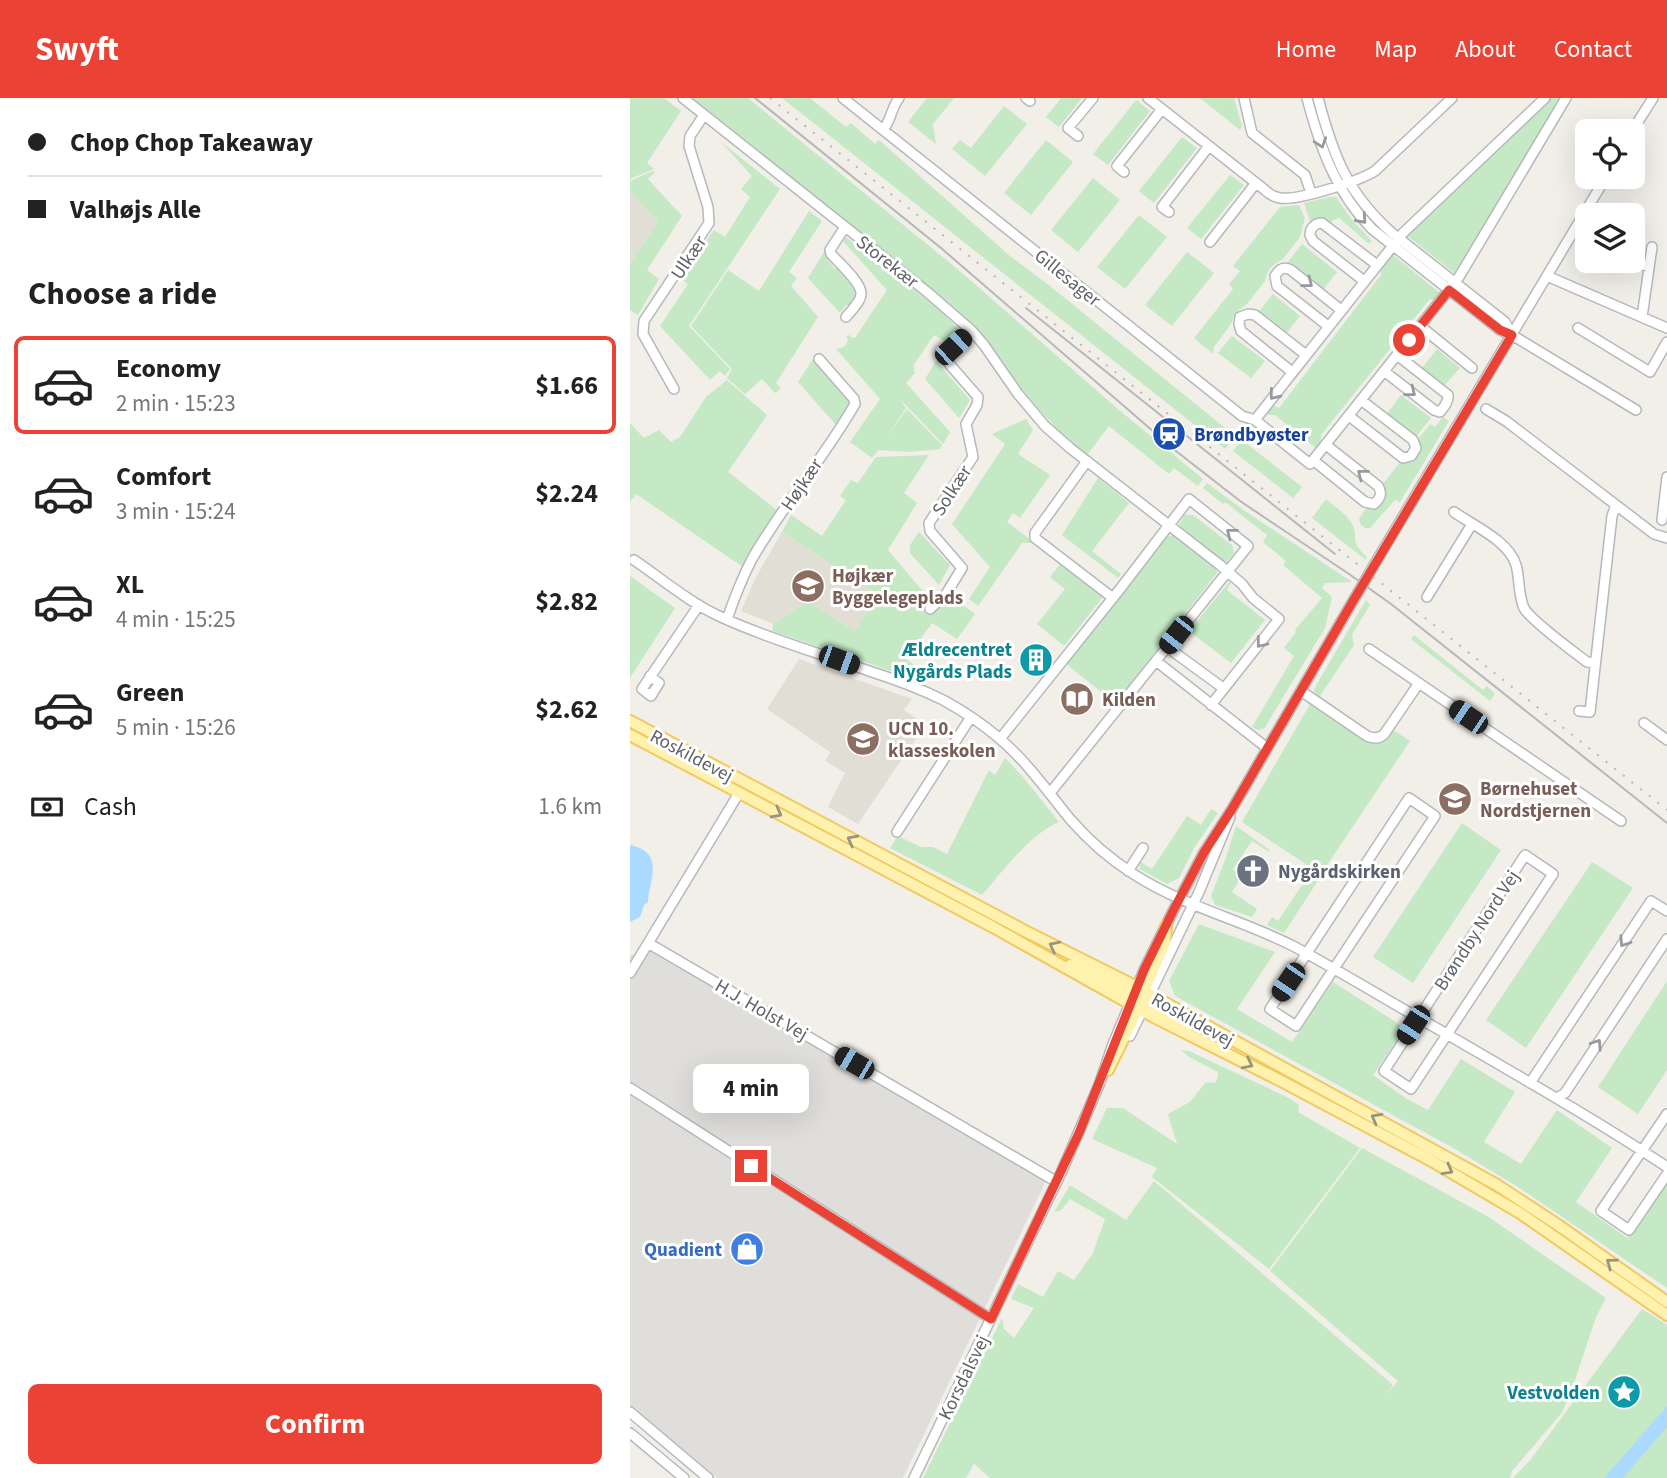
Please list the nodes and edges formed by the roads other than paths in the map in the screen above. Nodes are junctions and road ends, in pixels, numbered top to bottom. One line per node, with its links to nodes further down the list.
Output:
1 (683, 98): 14 (street, Storekær)
2 (844, 98): 16 (street, Gillesager)
3 (899, 98): 16 (street)
4 (1093, 98): 17 (street)
5 (1148, 98): 13 (street)
6 (1244, 98): 24 (street)
7 (1307, 98): 22 (street, one-way to 22)
8 (1318, 98): 21 (street)
9 (1452, 98): 21 (street)
10 (1545, 98): 28 (street)
11 (1566, 98): 35 (street)
12 (1650, 101): 15 (street)
13 (1163, 109): 18 (street); 19 (street)
14 (704, 116): 26 (street, Storekær); 52 (street, Ulkær)
15 (1639, 119)
16 (883, 130): 57 (street, Gillesager)
17 (1078, 136)
18 (1209, 146): 20 (street); 25 (street)
19 (1124, 172)
20 (1256, 183): 24 (street); 27 (street)
21 (1349, 183): 22 (street); 28 (street)
22 (1338, 186): 24 (street); 28 (street, one-way to 28)
23 (1599, 189): 33 (street)
24 (1311, 193)
25 (1169, 212)
26 (845, 227): 37 (street); 43 (street, Storekær)
27 (1210, 242)
28 (1396, 242): 30 (street); 35 (street)
29 (1651, 247): 32 (street)
30 (1377, 265): 34 (street); 34 (street)
31 (1645, 266): 32 (street)
32 (1649, 267): 38 (street)
33 (1547, 276): 38 (street); 44 (street)
34 (1364, 281): 36 (street)
35 (1452, 287): 39 (street); 44 (street)
36 (1342, 310): 40 (street); 40 (street, one-way to 36)
37 (846, 317)
38 (1642, 317): 42 (street)
39 (1420, 326): 47 (street); 49 (street)
40 (1328, 327): 46 (street)
41 (1578, 328): 45 (street)
42 (1667, 328)
43 (971, 330): 59 (street, Storekær); 73 (street, Solkær)
44 (1512, 335): 55 (street); 82 (street, bridge)
45 (1667, 342)
46 (1306, 355): 51 (street); 51 (street)
47 (1397, 355): 50 (street); 50 (street, one-way to 47)
48 (819, 359): 74 (street, Højkær)
49 (1472, 368)
50 (1384, 371): 53 (street)
51 (1292, 372): 57 (street, one-way to 57)
52 (674, 389)
53 (1361, 400): 56 (street); 56 (street)
54 (1486, 410): 62 (street)
55 (1636, 410)
56 (1349, 416): 58 (street)
57 (1255, 420): 60 (street, Gillesager)
58 (1326, 445): 60 (street); 60 (street, Gillesager, one-way to 58)
59 (1087, 460): 66 (street, Storekær); 71 (street)
60 (1313, 460)
61 (1667, 477): 64 (street)
62 (1616, 505): 67 (street); 78 (street)
63 (1454, 512): 65 (street)
64 (1662, 520)
65 (1472, 524): 70 (street); 78 (street)
66 (1169, 525): 69 (street, Storekær); 69 (street, one-way to 66); 71 (street)
67 (1667, 538)
68 (634, 560): 72 (street)
69 (1227, 571): 75 (street); 83 (street, Storekær, one-way to 83)
70 (1427, 597)
71 (1112, 598): 89 (street)
72 (699, 605): 74 (street); 79 (street)
73 (930, 609)
74 (727, 620): 85 (street)
75 (1167, 647): 77 (street); 81 (street)
76 (1369, 649): 80 (street)
77 (1156, 661): 83 (street); 93 (street)
78 (1595, 663): 84 (street)
79 (650, 676)
80 (1419, 683): 82 (street); 95 (street)
81 (1219, 685)
82 (1301, 691): 91 (street)
83 (1211, 705): 91 (street)
84 (1578, 710)
85 (971, 717): 89 (street); 96 (street)
86 (630, 721): 108 (main road, Roskildevej, one-way to 86)
87 (1644, 723): 90 (street)
88 (630, 735): 92 (main road, Roskildevej)
89 (1000, 739): 93 (street)
90 (1667, 740)
91 (1267, 748): 94 (street)
92 (739, 793): 104 (street); 108 (main road, Roskildevej, one-way to 108)
93 (1050, 793): 98 (street)
94 (1232, 809): 99 (street); 100 (street, Korsdalsvej)
95 (1621, 821)
96 (897, 831)
97 (1143, 848): 98 (street)
98 (1128, 871): 99 (street)
99 (1180, 899): 100 (street); 102 (street)
100 (1193, 904): 105 (street); 108 (street, Korsdalsvej)
101 (1667, 911): 112 (street, one-way to 112)
102 (1166, 926): 108 (main road)
103 (1667, 939): 115 (street, one-way to 103)
104 (648, 943): 107 (street); 119 (street, H.J. Holst Vej)
105 (1307, 954): 106 (street); 106 (street); 106 (street)
106 (1334, 969): 109 (street)
107 (630, 973)
108 (1140, 999): 111 (main road); 113 (street, Korsdalsvej); 120 (main road, Roskildevej, one-way to 108); 121 (main road, Roskildevej, one-way to 121)
109 (1418, 1018): 110 (street); 110 (street, Brøndby Nord Vej); 110 (street, Brøndby Nord Vej)
110 (1447, 1035): 112 (street)
111 (1108, 1070): 113 (street, Korsdalsvej)
112 (1530, 1083): 115 (street)
113 (1099, 1085): 119 (street, Korsdalsvej)
114 (630, 1088): 122 (street)
115 (1557, 1098): 117 (street)
116 (1667, 1114): 117 (street)
117 (1642, 1151): 118 (street); 118 (street)
118 (1667, 1173)
119 (1057, 1182): 122 (street, Korsdalsvej)
120 (1667, 1302)
121 (1667, 1315)
122 (991, 1319): 127 (street, Korsdalsvej)
123 (630, 1412): 126 (street)
124 (630, 1433): 125 (street)
125 (684, 1478)
126 (708, 1478)
127 (914, 1478)

